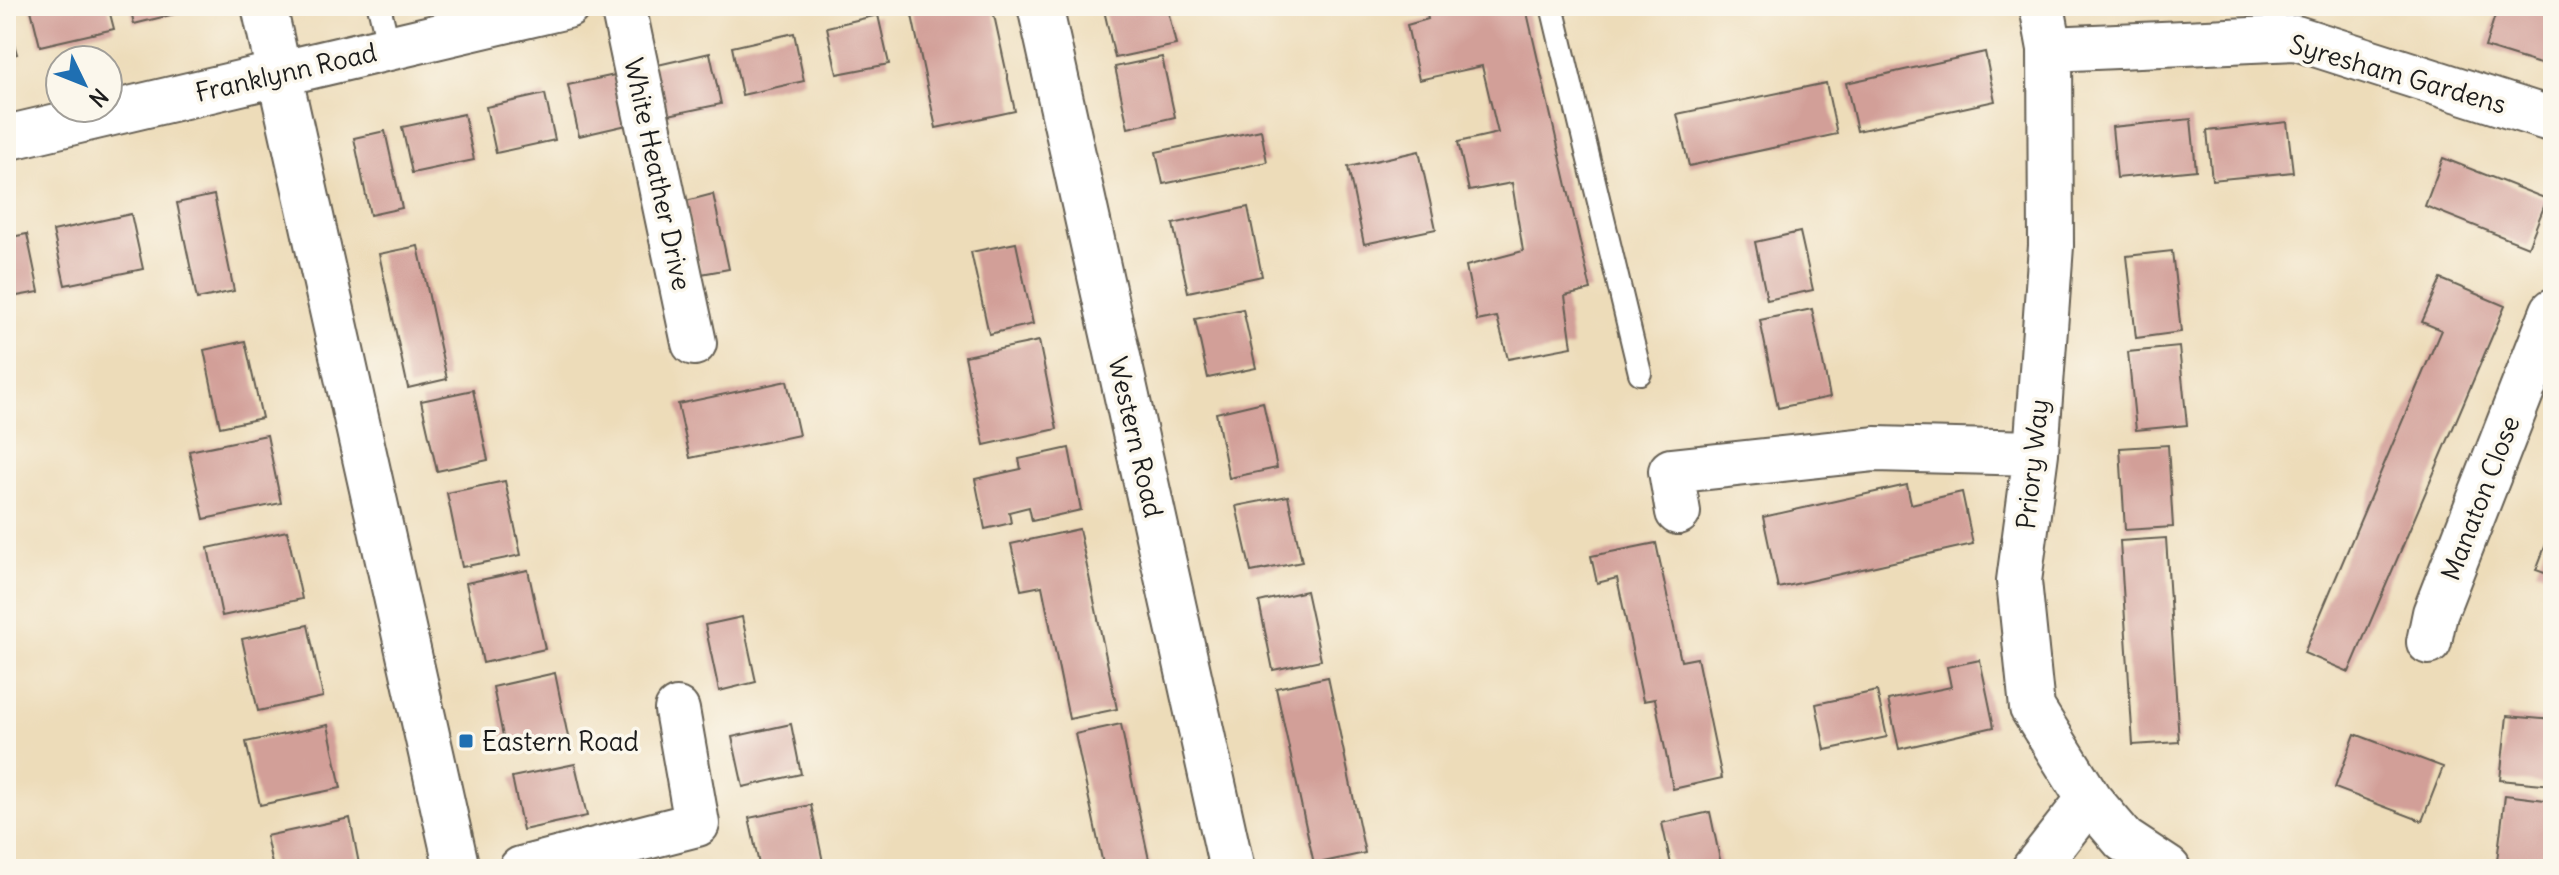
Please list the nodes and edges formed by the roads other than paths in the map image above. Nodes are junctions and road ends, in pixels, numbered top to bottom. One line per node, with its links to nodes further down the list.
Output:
1 (264, 6): 10 (street)
2 (379, 6): 8 (lane)
3 (567, 6): 8 (street, Franklynn Road)
4 (623, 6): 14 (street, White Heather Drive)
5 (1040, 6): 23 (street, Western Road)
6 (1552, 6): 15 (lane)
7 (2042, 6): 9 (street, Priory Way)
8 (389, 48): 10 (street, Franklynn Road)
9 (2050, 49): 11 (street, Syresham Gardens); 16 (street, Priory Way)
10 (279, 74): 12 (street, Franklynn Road); 21 (street)
11 (2551, 114)
12 (6, 138)
13 (2553, 311): 18 (street, Manaton Close)
14 (694, 343)
15 (1640, 373)
16 (2036, 453): 17 (street); 20 (street, Priory Way)
17 (1678, 512)
18 (2429, 642)
19 (677, 710): 22 (street)
20 (2089, 799): 24 (street); 25 (street, Priory Way)
21 (457, 869)
22 (521, 869)
23 (1232, 869)
24 (2034, 869)
25 (2168, 869)

